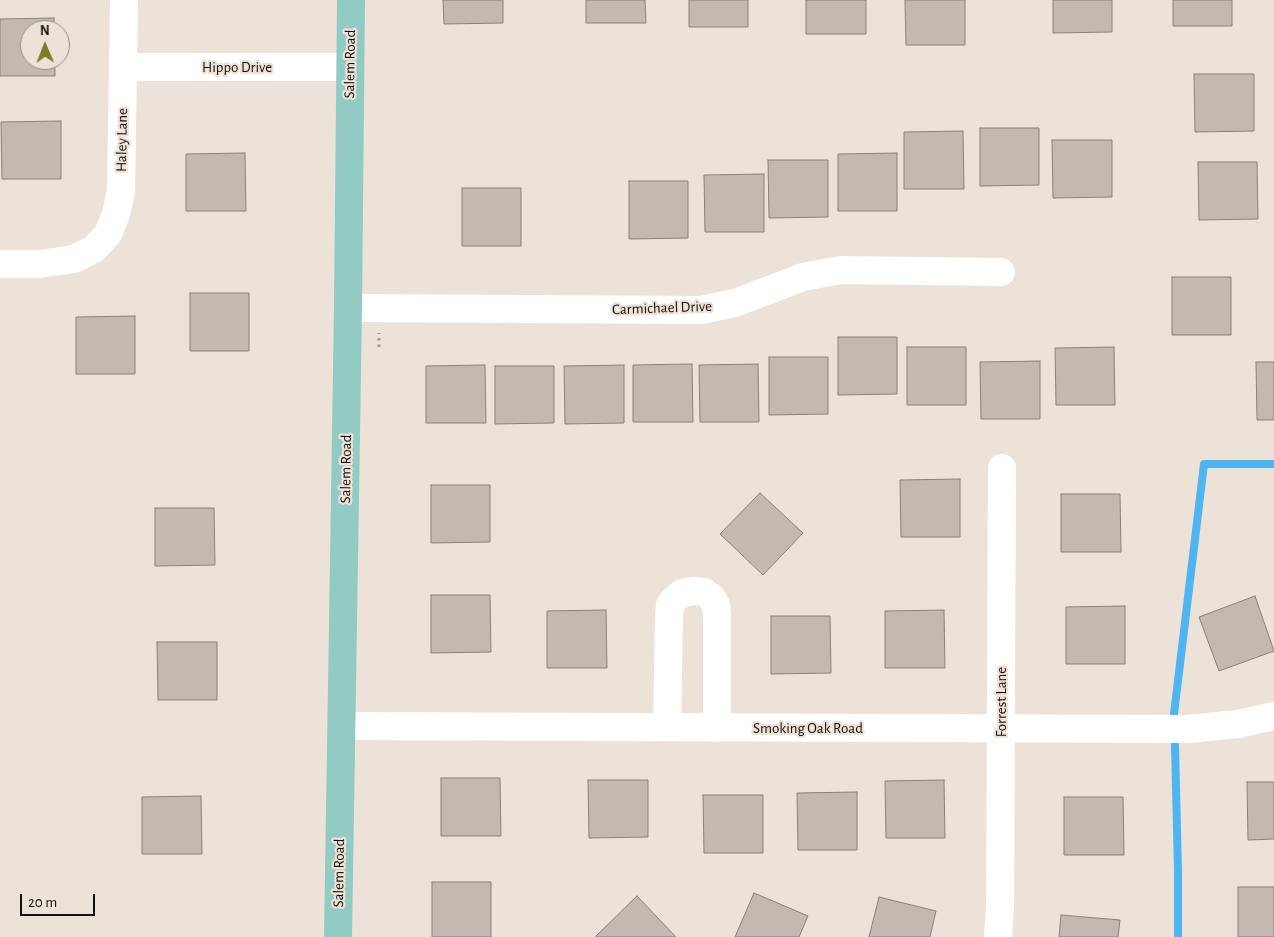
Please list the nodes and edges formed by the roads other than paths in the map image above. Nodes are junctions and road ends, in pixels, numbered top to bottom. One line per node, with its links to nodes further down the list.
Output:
1 (124, 0): 3 (street, Haley Lane)
2 (351, 0): 4 (main road, Salem Road)
3 (124, 67): 4 (street, Hippo Drive); 5 (street, Haley Lane)
4 (350, 67): 7 (main road, Salem Road)
5 (0, 264)
6 (1001, 272): 7 (street, Carmichael Drive)
7 (348, 308): 10 (main road, Salem Road)
8 (1002, 468): 13 (street, Forrest Lane)
9 (1274, 716): 13 (street, Smoking Oak Road)
10 (342, 726): 11 (street, Smoking Oak Road); 14 (main road, Salem Road)
11 (667, 728): 12 (street, Smoking Oak Road); 12 (street)
12 (717, 728): 13 (street, Smoking Oak Road)
13 (1000, 728): 15 (street, Forrest Lane)
14 (338, 937)
15 (998, 937)

